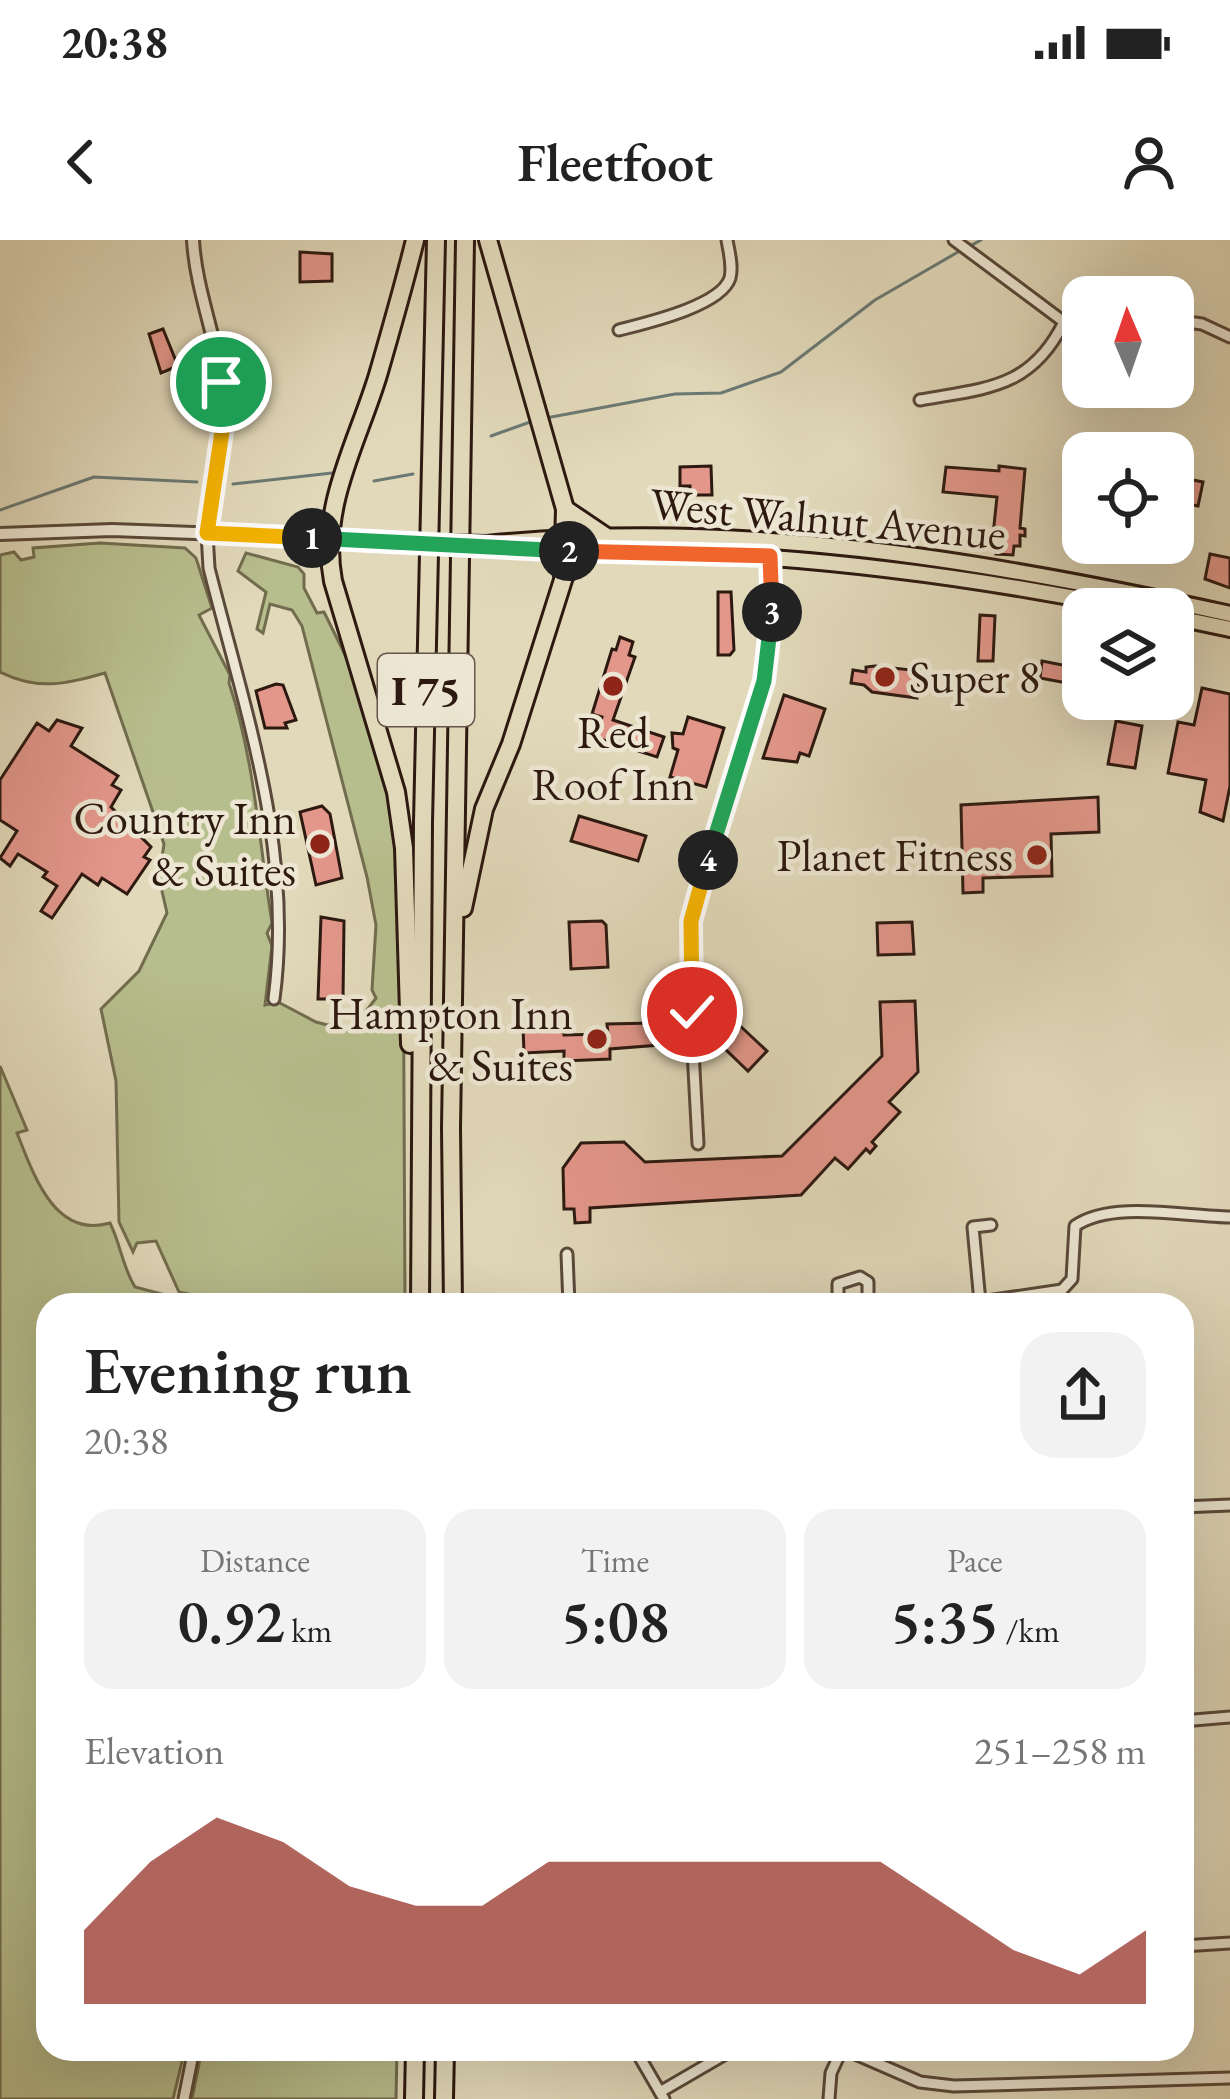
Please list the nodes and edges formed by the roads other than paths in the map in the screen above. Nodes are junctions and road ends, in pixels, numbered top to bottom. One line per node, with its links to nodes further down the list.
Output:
1 (193, 240): 15 (street)
2 (415, 240): 17 (highway)
3 (436, 240): 29 (highway, I 75)
4 (465, 240): 27 (highway, I 75)
5 (488, 240): 14 (highway)
6 (727, 240): 11 (street)
7 (954, 240): 8 (street)
8 (1062, 321)
9 (1194, 323): 12 (street)
10 (1062, 326): 13 (street)
11 (620, 330)
12 (1230, 337)
13 (920, 400)
14 (565, 509): 18 (highway); 19 (highway)
15 (207, 533): 16 (street); 17 (street); 28 (street)
16 (0, 534)
17 (328, 538): 18 (main road, West Walnut Avenue, bridge); 29 (highway)
18 (567, 543): 19 (main road, West Walnut Avenue); 22 (highway)
19 (604, 543): 20 (main road, West Walnut Avenue); 22 (highway)
20 (770, 549): 21 (main road, West Walnut Avenue); 30 (street)
21 (1022, 579): 23 (main road, West Walnut Avenue); 24 (main road, West Walnut Avenue)
22 (563, 580): 27 (highway)
23 (1062, 590)
24 (1230, 614)
25 (1194, 621): 26 (main road)
26 (1230, 629)
27 (453, 944): 35 (highway, I 75)
28 (274, 999)
29 (418, 1140): 34 (highway, I 75)
30 (698, 1144)
31 (1230, 1217): 40 (street)
32 (992, 1225): 39 (street)
33 (567, 1254): 36 (street)
34 (420, 1293)
35 (454, 1293)
36 (569, 1293)
37 (838, 1293): 38 (street)
38 (868, 1293)
39 (979, 1293)
40 (1042, 1293)
41 (1230, 1505): 42 (street)
42 (1194, 1506)
43 (1230, 1717): 44 (street)
44 (1194, 1720)
45 (1230, 1943): 46 (street)
46 (1194, 1945)
47 (192, 2061): 56 (street)
48 (415, 2061): 57 (highway)
49 (445, 2061): 58 (highway)
50 (642, 2061): 55 (street)
51 (715, 2061): 55 (street)
52 (837, 2061): 59 (street)
53 (871, 2061): 54 (street)
54 (1230, 2078)
55 (662, 2095)
56 (184, 2099)
57 (414, 2099)
58 (444, 2099)
59 (830, 2099)

